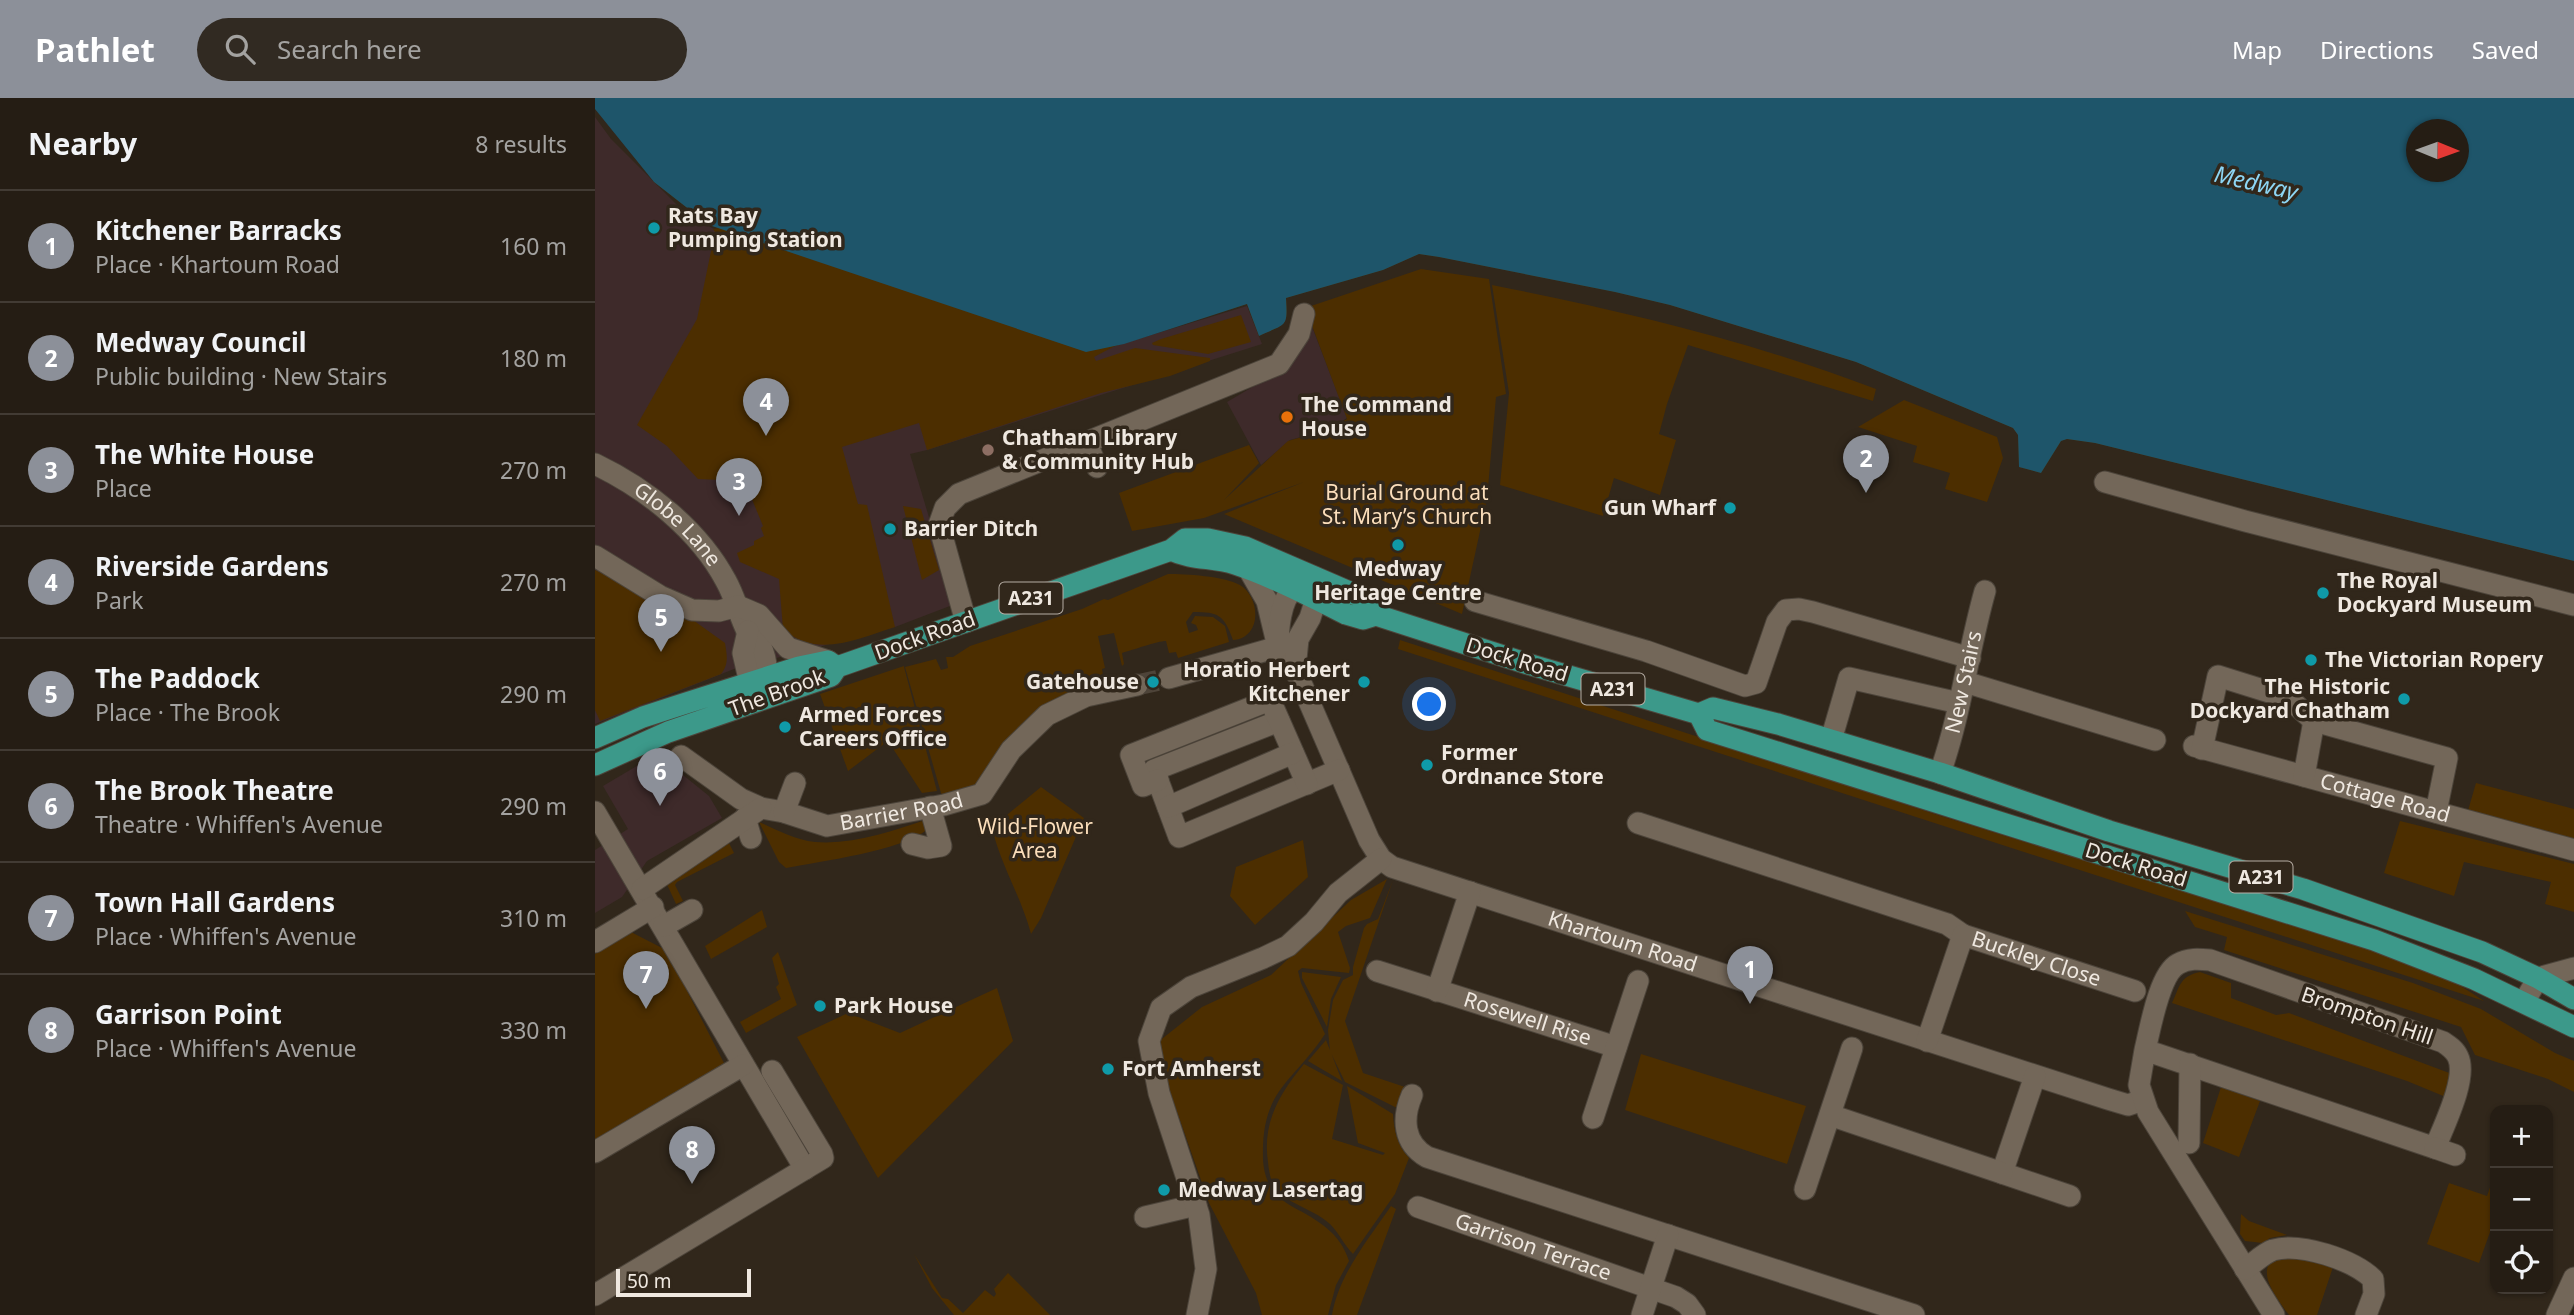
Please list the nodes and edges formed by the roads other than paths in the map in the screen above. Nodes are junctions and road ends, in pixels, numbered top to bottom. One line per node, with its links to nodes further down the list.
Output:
1 (1304, 314): 2 (street)
2 (1087, 444): 4 (street); 17 (street)
3 (595, 464): 15 (street, Globe Lane)
4 (1097, 467)
5 (2105, 482): 14 (street)
6 (1171, 550): 8 (main road, Dock Road / A231); 9 (main road, Dock Road / A231); 17 (main road, Dock Road / A231)
7 (595, 556): 15 (street)
8 (1248, 568): 10 (main road, Dock Road / A231); 18 (street)
9 (1314, 577): 10 (street); 12 (street); 16 (main road, Dock Road / A231)
10 (1292, 590): 12 (main road, Dock Road / A231); 18 (street)
11 (1985, 591): 19 (street, New Stairs)
12 (1316, 599): 16 (main road, Dock Road / A231); 21 (street)
13 (1475, 601): 19 (street)
14 (2574, 605)
15 (738, 606): 20 (street); 25 (street, Globe Lane)
16 (1376, 615): 27 (main road, Dock Road / A231)
17 (966, 622): 20 (main road, Dock Road / A231)
18 (1279, 647): 21 (street); 22 (street)
19 (1970, 658): 23 (street, New Stairs)
20 (832, 664): 25 (main road, The Brook / A231)
21 (1295, 669): 36 (street)
22 (1169, 678)
23 (1965, 682): 26 (street, New Stairs); 31 (street)
24 (1137, 685): 42 (street, Barrier Road)
25 (761, 686): 29 (main road, The Brook / A231); 34 (main road, The Brook / A231)
26 (1959, 704): 30 (street); 37 (street, New Stairs)
27 (1699, 713): 30 (main road, Dock Road / A231); 35 (main road, Dock Road / A231)
28 (2314, 720): 38 (street); 38 (street, Cottage Road); 46 (street)
29 (596, 728)
30 (1831, 740): 35 (main road); 37 (main road, Dock Road / A231)
31 (2155, 740)
32 (1293, 752): 40 (street); 43 (street); 43 (street)
33 (681, 756): 47 (street, Barrier Road)
34 (595, 765)
35 (1823, 767): 41 (main road, Dock Road / A231)
36 (1339, 770): 40 (street); 51 (street)
37 (1940, 773): 41 (main road); 60 (main road, Dock Road / A231)
38 (2304, 776): 46 (street, Cottage Road)
39 (795, 783): 45 (street)
40 (1307, 784): 43 (street)
41 (1930, 801): 65 (main road, Dock Road / A231)
42 (937, 806): 45 (street, Barrier Road); 49 (street)
43 (1168, 807)
44 (595, 812): 53 (street)
45 (784, 812): 47 (street, Barrier Road)
46 (2436, 813): 50 (street, Cottage Road)
47 (752, 822): 53 (street)
48 (1638, 823): 56 (street)
49 (912, 844)
50 (2574, 850)
51 (1381, 859): 52 (street, Khartoum Road); 86 (street)
52 (1470, 892): 63 (street, Rosewell Rise); 68 (street, Khartoum Road)
53 (647, 898): 55 (street); 57 (street)
54 (692, 911): 55 (street)
55 (664, 926): 73 (street)
56 (1963, 935): 64 (street, Buckley Close); 68 (street, Buckley Close)
57 (595, 942)
58 (2574, 968): 60 (street)
59 (1377, 971): 63 (street, Rosewell Rise)
60 (2538, 978): 62 (main road, Dock Road / A231); 65 (street)
61 (1638, 981): 69 (street)
62 (2570, 989): 66 (street)
63 (1437, 990): 69 (street, Rosewell Rise)
64 (2135, 991)
65 (2524, 1002): 66 (main road, Dock Road / A231)
66 (2551, 1016): 67 (main road, Dock Road / A231)
67 (2574, 1027)
68 (1927, 1041): 75 (street, Khartoum Road)
69 (1616, 1047): 79 (street)
70 (1852, 1048): 78 (street)
71 (2145, 1050): 72 (street, Brompton Hill); 72 (street, Brompton Hill); 77 (street, Brompton Hill)
72 (2190, 1064): 80 (street)
73 (743, 1065): 81 (street); 82 (street)
74 (772, 1071): 82 (street)
75 (2035, 1076): 77 (street, Khartoum Road); 83 (street)
76 (1412, 1095): 89 (street)
77 (2143, 1100): 90 (street, Brompton Hill)
78 (1829, 1115): 83 (street); 84 (street)
79 (1593, 1118)
80 (2189, 1143)
81 (595, 1152)
82 (805, 1169): 93 (street)
83 (2003, 1173): 85 (street)
84 (1805, 1189)
85 (2070, 1196)
86 (1196, 1205): 88 (street); 94 (street)
87 (1419, 1207): 92 (street, Garrison Terrace)
88 (1145, 1217)
89 (1668, 1235): 92 (street); 97 (street)
90 (2245, 1269): 98 (street, Brompton Hill); 99 (street)
91 (2574, 1278): 100 (street)
92 (1650, 1287): 95 (street); 96 (street, Garrison Terrace)
93 (595, 1296)
94 (1197, 1315)
95 (1642, 1315)
96 (1695, 1315)
97 (1914, 1315)
98 (2274, 1315)
99 (2366, 1315)
100 (2557, 1315)

